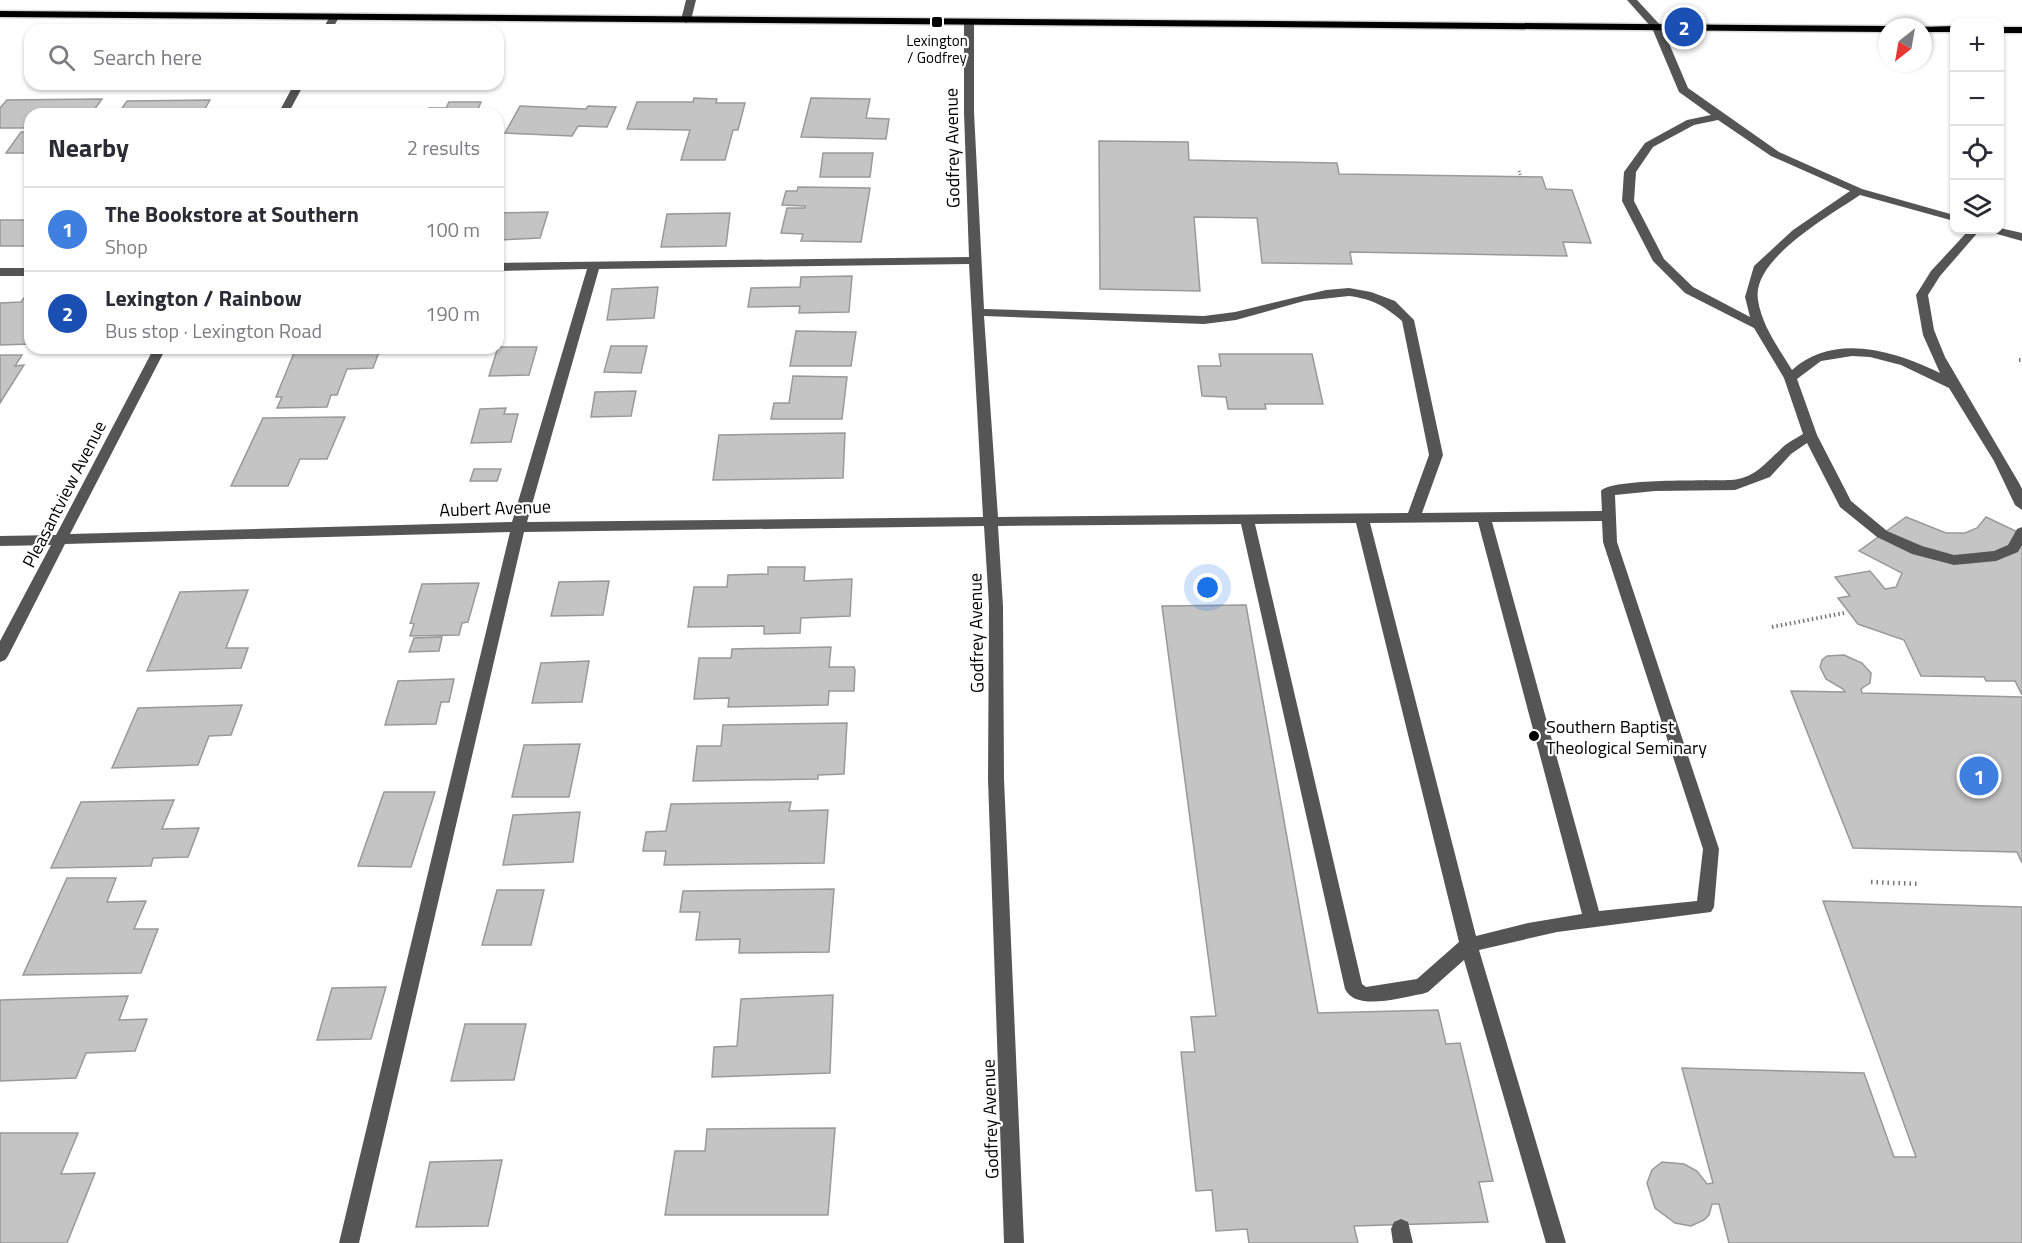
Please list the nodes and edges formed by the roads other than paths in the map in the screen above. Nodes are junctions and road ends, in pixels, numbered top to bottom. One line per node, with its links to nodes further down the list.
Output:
1 (691, 0): 5 (street)
2 (1632, 0): 8 (street)
3 (0, 14): 4 (main road)
4 (334, 17): 5 (main road); 7 (street)
5 (686, 20): 6 (main road)
6 (969, 22): 8 (main road); 22 (street, Godfrey Avenue)
7 (330, 24)
8 (1657, 27): 9 (main road); 16 (street)
9 (1878, 29)
10 (1932, 29): 11 (main road)
11 (1950, 29)
12 (2004, 30): 13 (main road)
13 (2022, 30)
14 (296, 90): 15 (street)
15 (286, 108)
16 (1720, 116): 17 (street); 28 (street)
17 (1858, 191): 18 (street); 28 (street)
18 (1950, 217)
19 (2004, 232): 21 (street)
20 (1971, 234): 31 (street)
21 (2022, 237)
22 (975, 260): 23 (street); 27 (street, Godfrey Avenue)
23 (594, 266): 24 (street); 40 (street)
24 (504, 267)
25 (0, 272): 26 (street)
26 (24, 272)
27 (978, 312): 37 (street); 39 (street, Godfrey Avenue)
28 (1759, 326): 30 (street)
29 (157, 354): 42 (street, Pleasantview Avenue)
30 (1790, 378): 31 (street); 32 (street)
31 (1955, 387): 33 (street)
32 (1810, 435): 34 (street); 41 (street)
33 (2022, 505)
34 (1608, 516): 35 (street, Aubert Avenue); 45 (street)
35 (1484, 517): 37 (street, Aubert Avenue); 45 (street)
36 (1362, 518): 37 (street, Aubert Avenue); 38 (street, Aubert Avenue); 46 (street)
37 (1414, 518)
38 (1247, 519): 39 (street, Aubert Avenue); 46 (street)
39 (992, 521): 40 (street, Aubert Avenue); 48 (street, Godfrey Avenue)
40 (518, 527): 42 (street, Aubert Avenue); 47 (street)
41 (2022, 532)
42 (59, 540): 43 (street, Aubert Avenue); 44 (street, Pleasantview Avenue)
43 (0, 541)
44 (0, 656)
45 (1592, 919): 46 (street)
46 (1469, 945): 49 (street)
47 (349, 1243)
48 (1014, 1243)
49 (1556, 1243)

